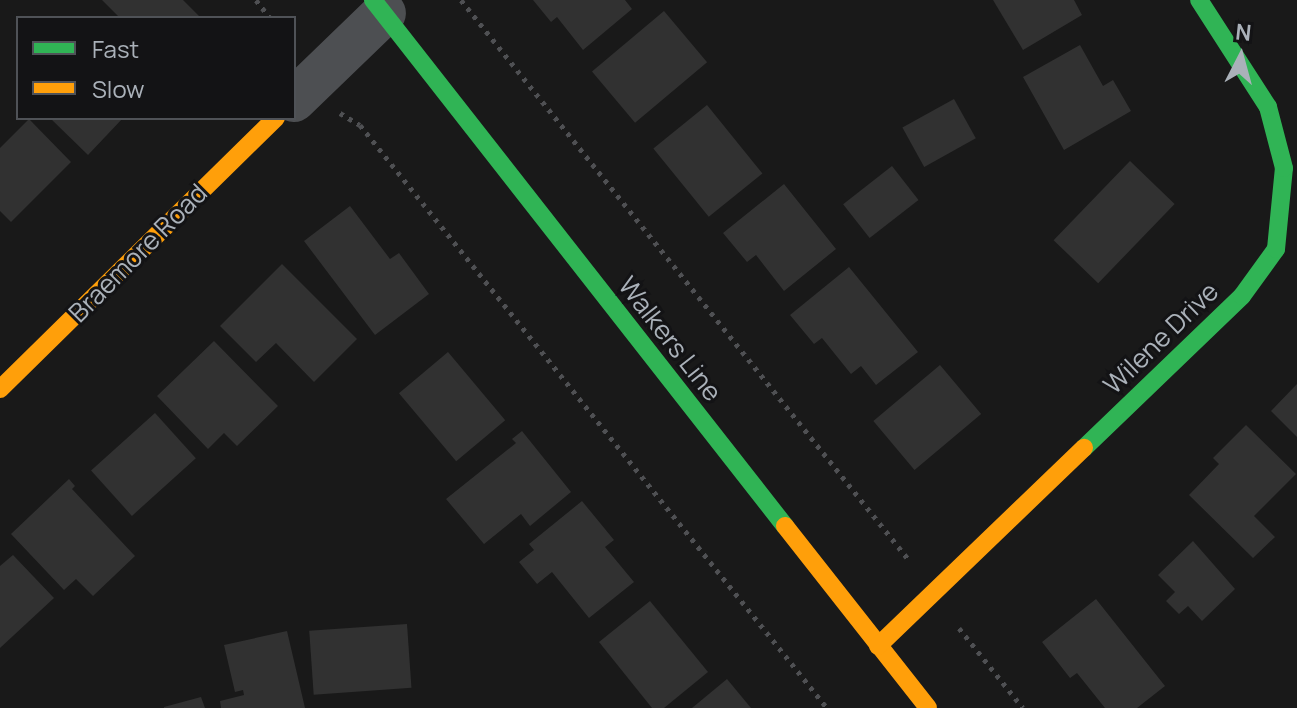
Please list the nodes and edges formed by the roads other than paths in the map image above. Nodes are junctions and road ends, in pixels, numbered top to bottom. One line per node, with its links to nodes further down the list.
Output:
1 (1199, 0): 6 (street, Wilene Drive)
2 (378, 6): 3 (street, Braemore Road); 6 (street, Walkers Line)
3 (296, 97)
4 (274, 120): 5 (street, Braemore Road)
5 (0, 389)
6 (878, 646): 7 (street, Walkers Line)
7 (928, 708)

